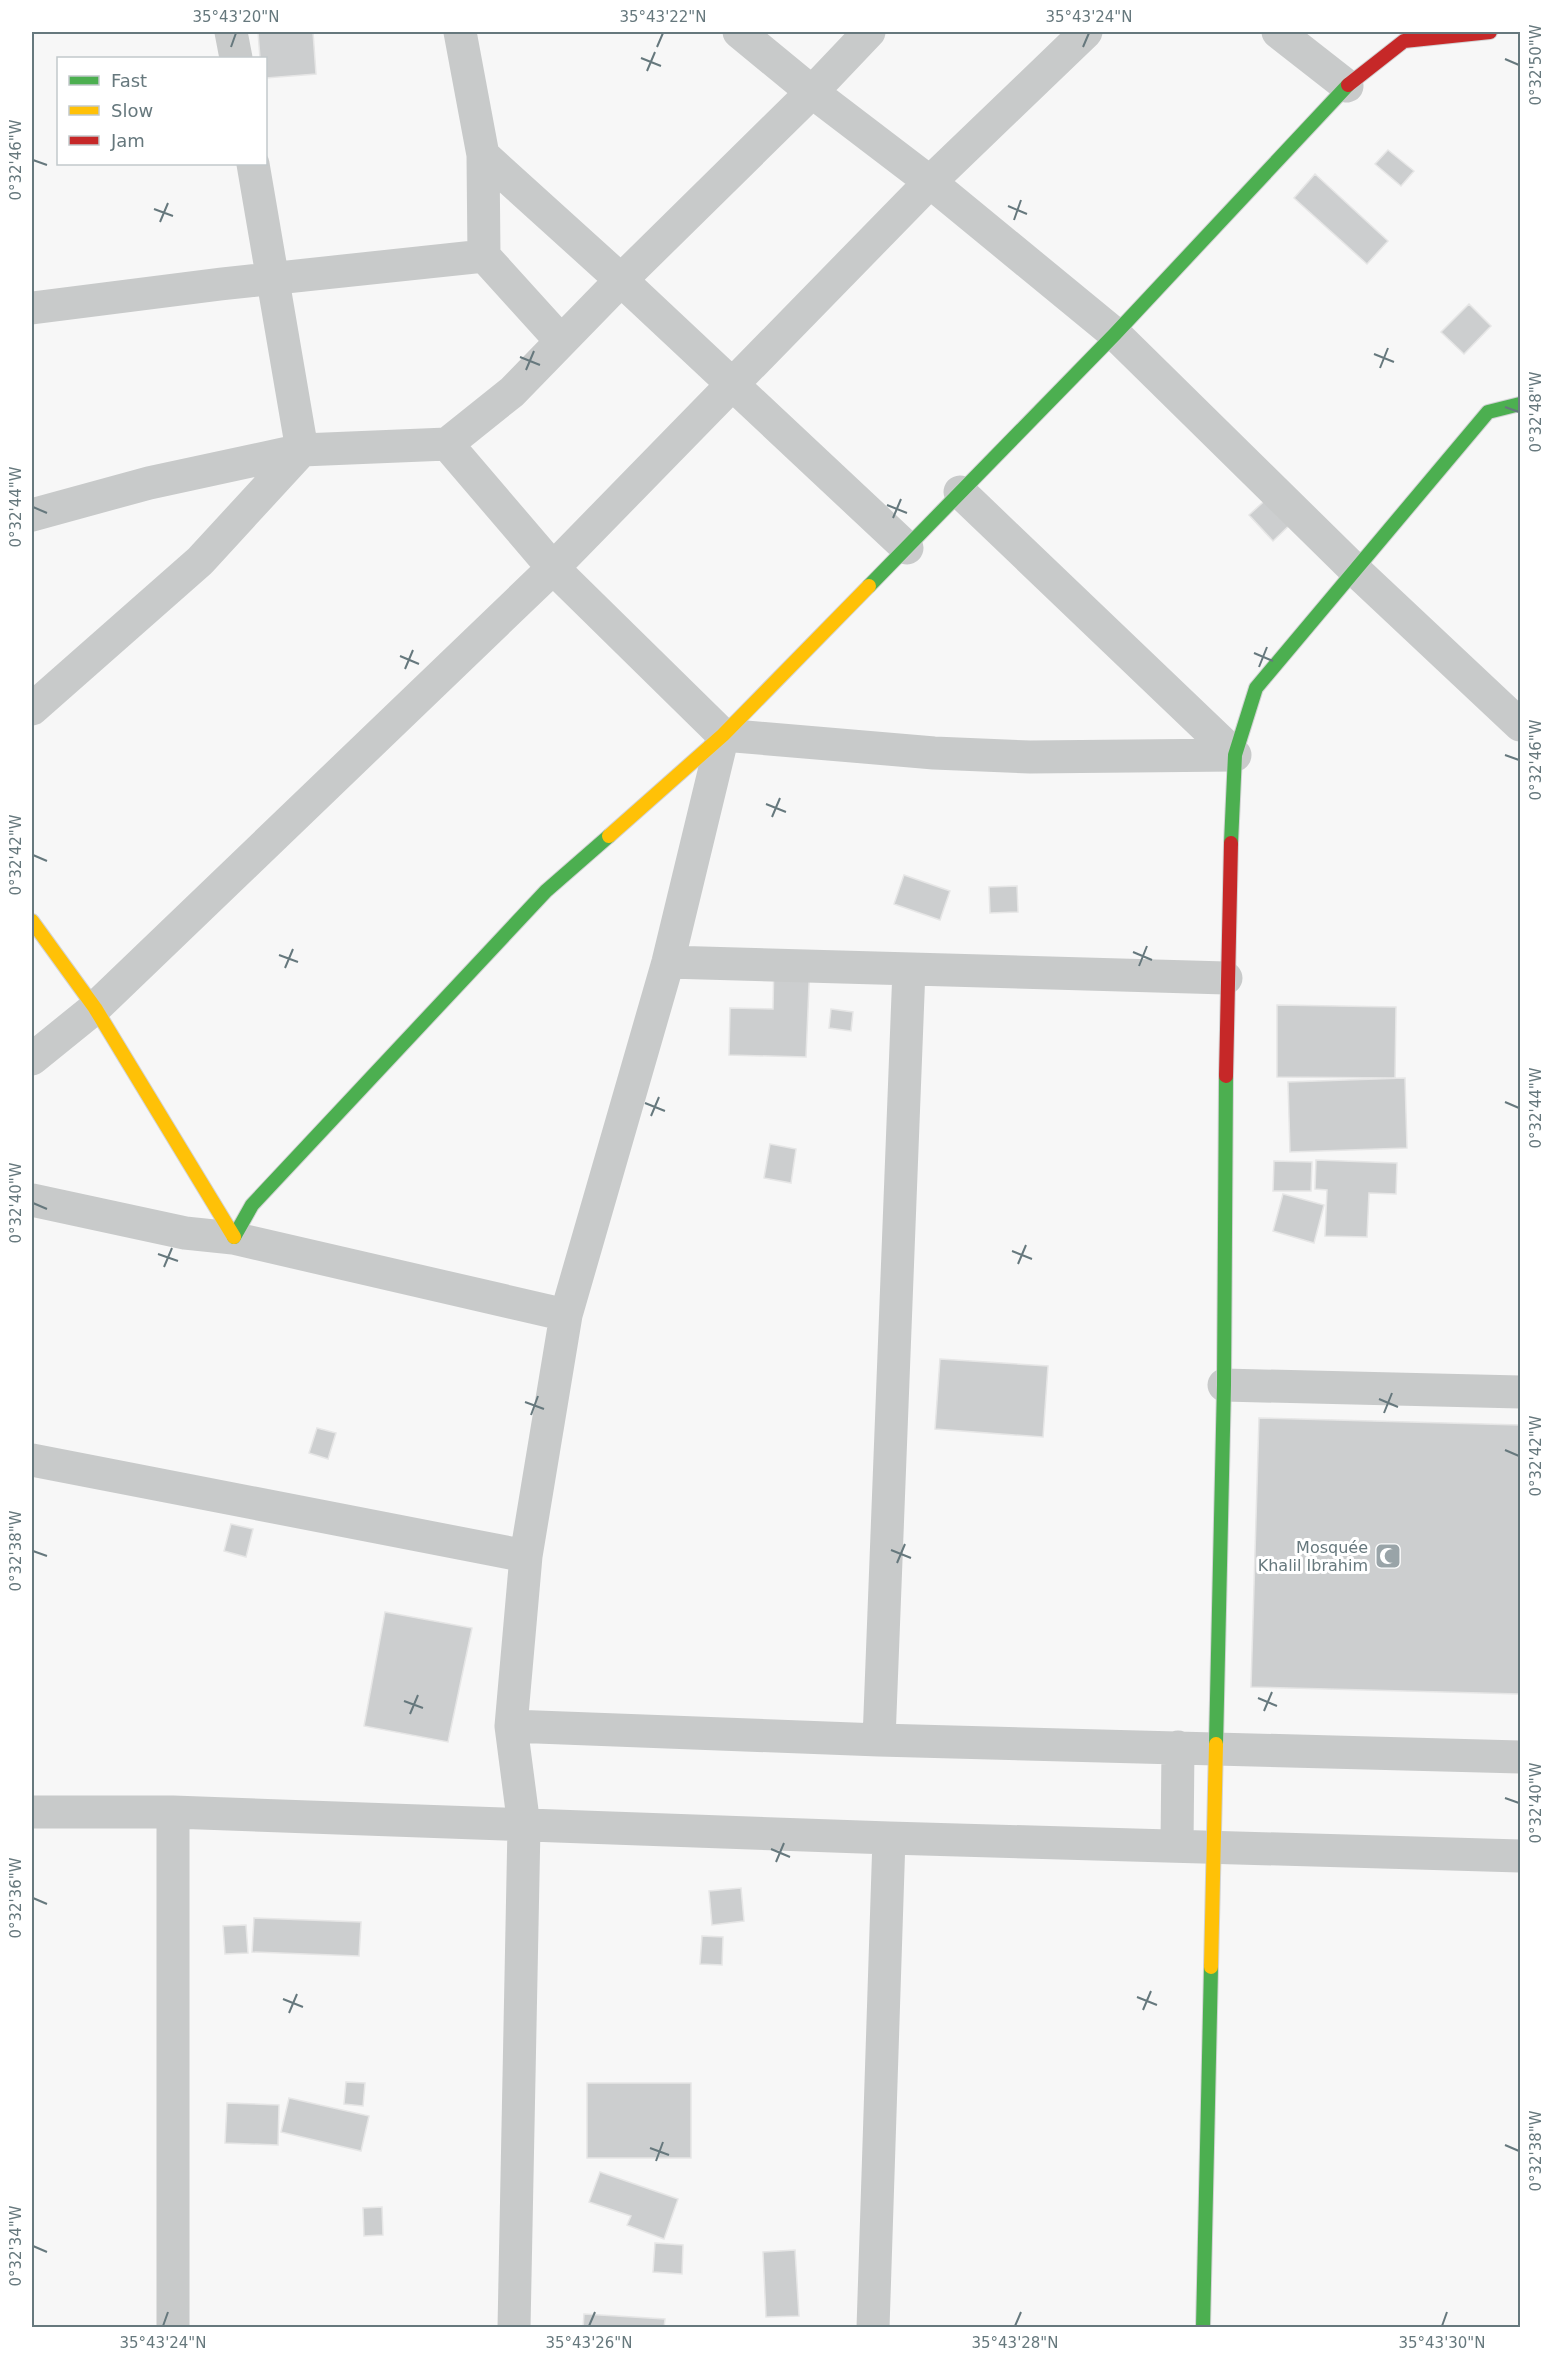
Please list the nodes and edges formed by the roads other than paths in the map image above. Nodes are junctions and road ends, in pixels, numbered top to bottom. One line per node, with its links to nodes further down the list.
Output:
1 (231, 32): 8 (street)
2 (460, 32): 11 (street)
3 (739, 32): 10 (street)
4 (868, 32): 10 (street)
5 (1086, 32): 13 (street)
6 (1278, 32): 9 (street)
7 (1490, 32): 9 (street)
8 (236, 57)
9 (1347, 86): 18 (street)
10 (812, 92): 13 (street); 16 (street)
11 (483, 155): 14 (street); 16 (street)
12 (254, 165): 15 (street)
13 (930, 182): 18 (street); 20 (street)
14 (484, 256): 15 (street); 19 (street)
15 (273, 278): 17 (street); 23 (street)
16 (621, 280): 19 (street); 20 (street)
17 (32, 306)
18 (1115, 334): 24 (street); 28 (street)
19 (561, 341): 22 (street)
20 (732, 384): 26 (street); 27 (street)
21 (1521, 404): 28 (street)
22 (447, 444): 23 (street); 27 (street)
23 (302, 450): 25 (street); 29 (street)
24 (960, 492): 26 (street); 32 (street)
25 (32, 514)
26 (907, 548): 31 (street)
27 (553, 568): 31 (street); 37 (street)
28 (1355, 570): 30 (street); 32 (street)
29 (32, 709)
30 (1521, 725)
31 (723, 735): 32 (street); 34 (street); 40 (street)
32 (1236, 755): 36 (street)
33 (32, 921): 37 (street)
34 (668, 962): 35 (street); 41 (street)
35 (909, 969): 36 (street); 47 (street)
36 (1226, 978): 42 (street)
37 (95, 1008): 38 (street); 40 (street)
38 (32, 1059)
39 (32, 1200): 40 (street)
40 (234, 1238): 41 (street)
41 (566, 1314): 45 (street)
42 (1224, 1385): 43 (street); 49 (street)
43 (1521, 1392)
44 (32, 1460): 45 (street)
45 (526, 1556): 46 (street)
46 (511, 1726): 47 (street); 53 (street)
47 (879, 1740): 48 (street)
48 (1178, 1747): 49 (street); 55 (street)
49 (1216, 1748): 50 (street); 56 (street)
50 (1521, 1757)
51 (32, 1812): 52 (street)
52 (173, 1812): 53 (street); 58 (street)
53 (524, 1826): 54 (street); 59 (street)
54 (889, 1838): 55 (street); 60 (street)
55 (1177, 1846): 56 (street)
56 (1214, 1847): 57 (street); 61 (street)
57 (1521, 1856)
58 (173, 2328)
59 (514, 2328)
60 (873, 2328)
61 (1203, 2328)

